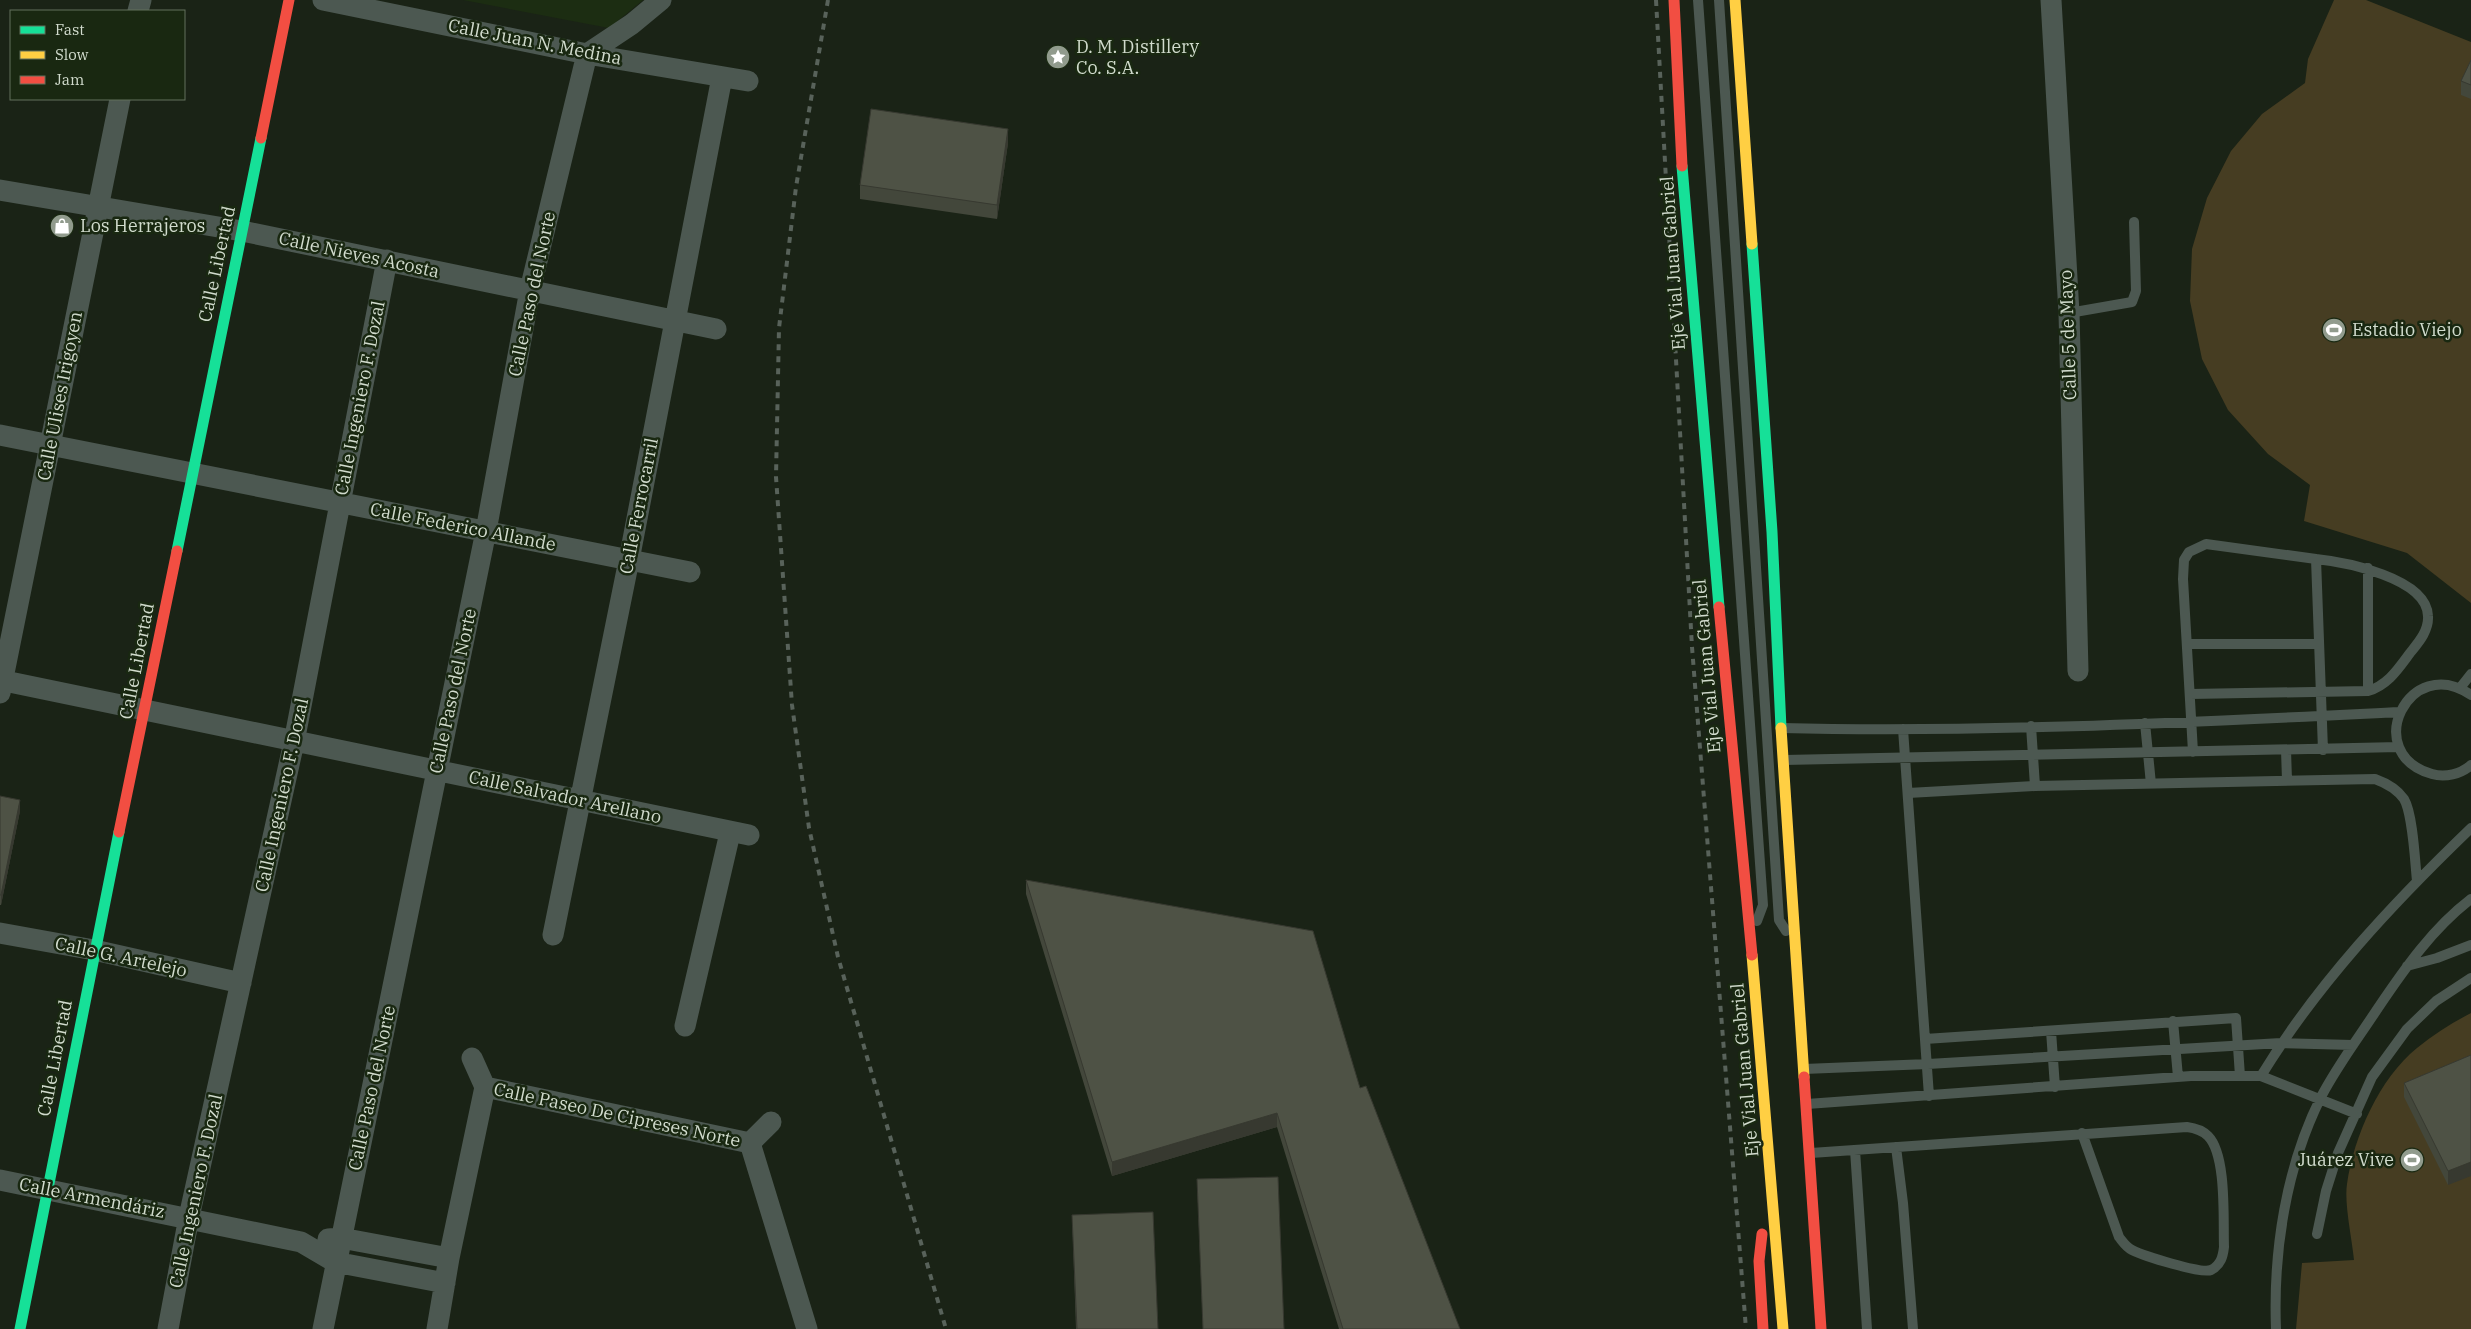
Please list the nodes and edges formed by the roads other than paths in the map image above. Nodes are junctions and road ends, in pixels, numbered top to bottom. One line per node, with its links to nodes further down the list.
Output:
1 (289, 0): 16 (main road, Calle Libertad)
2 (323, 0): 9 (street, Calle Juan N. Medina)
3 (661, 0): 9 (street)
4 (1674, 0): 70 (main road, Eje Vial Juan Gabriel)
5 (1698, 0): 70 (lane)
6 (1719, 0): 72 (lane)
7 (1734, 0): 47 (main road)
8 (2052, 0): 19 (street, Calle 5 de Mayo)
9 (587, 54): 10 (street, Calle Juan N. Medina); 18 (street, Calle Paso del Norte)
10 (722, 77): 11 (street, Calle Juan N. Medina); 20 (street, Calle Ferrocarril)
11 (748, 82)
12 (120, 100): 14 (street, Calle Ulises Irigoyen)
13 (0, 190): 14 (street, Calle Nieves Acosta)
14 (96, 208): 16 (street, Calle Nieves Acosta); 23 (street, Calle Ulises Irigoyen)
15 (2134, 222): 19 (lane)
16 (242, 231): 17 (street, Calle Nieves Acosta); 24 (main road, Calle Libertad)
17 (387, 260): 18 (street, Calle Nieves Acosta); 25 (street, Calle Ingeniero F. Dozal)
18 (530, 290): 20 (street, Calle Nieves Acosta); 26 (street, Calle Paso del Norte)
19 (2068, 313): 33 (street, Calle 5 de Mayo)
20 (673, 322): 21 (street, Calle Nieves Acosta); 28 (street, Calle Ferrocarril)
21 (716, 330)
22 (0, 435): 23 (street, Calle Federico Allande)
23 (50, 445): 24 (street, Calle Federico Allande); 35 (street, Calle Ulises Irigoyen)
24 (192, 473): 25 (street, Calle Federico Allande); 41 (main road, Calle Libertad)
25 (340, 502): 26 (street, Calle Federico Allande); 49 (street, Calle Ingeniero F. Dozal)
26 (486, 531): 28 (street, Calle Federico Allande); 59 (street, Calle Paso del Norte)
27 (2316, 558): 29 (lane); 31 (lane); 32 (lane)
28 (629, 560): 30 (street, Calle Federico Allande); 64 (street, Calle Ferrocarril)
29 (2368, 568): 37 (lane); 37 (lane)
30 (690, 572)
31 (2187, 644): 32 (lane); 39 (lane)
32 (2318, 644): 38 (lane)
33 (2078, 671)
34 (2471, 674): 36 (lane)
35 (1, 685): 41 (street, Calle Salvador Arellano)
36 (2460, 688): 40 (lane); 42 (lane)
37 (2368, 691): 38 (lane)
38 (2320, 692): 39 (lane); 43 (lane)
39 (2190, 694): 44 (lane)
40 (2471, 695)
41 (145, 710): 49 (street, Calle Salvador Arellano); 73 (main road, Calle Libertad)
42 (2400, 712): 43 (lane); 50 (lane)
43 (2322, 716): 44 (lane); 52 (lane)
44 (2192, 721): 45 (lane); 53 (lane)
45 (2145, 723): 46 (lane); 54 (lane)
46 (2031, 726): 48 (lane); 55 (lane)
47 (1782, 728): 48 (lane); 57 (main road)
48 (1903, 729): 56 (lane)
49 (294, 742): 59 (street, Calle Salvador Arellano); 76 (street, Calle Ingeniero F. Dozal)
50 (2399, 747): 52 (lane); 58 (lane)
51 (2286, 750): 52 (lane); 53 (lane); 60 (lane)
52 (2323, 750)
53 (2193, 752): 54 (lane)
54 (2148, 753): 55 (lane); 61 (lane)
55 (2032, 755): 56 (lane); 62 (lane)
56 (1906, 757): 57 (lane); 63 (lane)
57 (1784, 760): 72 (main road)
58 (2471, 765)
59 (437, 770): 64 (street, Calle Salvador Arellano); 109 (street, Calle Paso del Norte)
60 (2287, 780): 61 (lane); 66 (lane)
61 (2150, 784): 62 (lane)
62 (2036, 786): 63 (lane)
63 (1908, 793): 80 (lane)
64 (580, 800): 69 (street, Calle Ferrocarril); 78 (street, Calle Salvador Arellano)
65 (2471, 828): 66 (lane)
66 (2417, 881): 81 (lane)
67 (2471, 899): 74 (lane)
68 (0, 933): 73 (street, Calle G. Artelejo)
69 (552, 935)
70 (1750, 941): 101 (main road, Eje Vial Juan Gabriel)
71 (2471, 945): 74 (lane)
72 (1796, 947): 88 (main road)
73 (94, 950): 76 (street, Calle G. Artelejo); 106 (main road, Calle Libertad)
74 (2407, 966): 83 (lane)
75 (2471, 978): 97 (lane)
76 (241, 983): 107 (street, Calle Ingeniero F. Dozal)
77 (2173, 1021): 79 (lane); 82 (lane); 84 (lane)
78 (685, 1026)
79 (2051, 1031): 80 (lane); 85 (lane)
80 (1925, 1039): 87 (lane)
81 (2281, 1043): 82 (lane); 83 (lane); 90 (lane)
82 (2239, 1045): 84 (lane); 89 (lane)
83 (2353, 1045): 95 (lane)
84 (2175, 1048): 85 (lane); 91 (lane)
85 (2053, 1056): 87 (lane); 93 (lane)
86 (472, 1058): 92 (street)
87 (1928, 1064): 88 (lane); 94 (lane)
88 (1803, 1069): 96 (main road)
89 (2240, 1076): 90 (lane); 91 (lane)
90 (2260, 1076): 95 (lane)
91 (2178, 1077): 93 (lane)
92 (485, 1087): 100 (street, Calle Paseo De Cipreses Norte); 111 (street)
93 (2054, 1087): 94 (lane)
94 (1929, 1096): 96 (lane)
95 (2321, 1098): 97 (lane); 124 (lane)
96 (1806, 1104): 104 (main road)
97 (2357, 1114): 108 (lane)
98 (771, 1122): 100 (street)
99 (2082, 1133): 99 (lane); 102 (lane)
100 (750, 1143): 118 (street)
101 (1770, 1145): 119 (main road); 120 (main road, Eje Vial Juan Gabriel)
102 (1896, 1146): 103 (lane); 123 (lane)
103 (1855, 1150): 104 (lane); 122 (lane)
104 (1809, 1153): 121 (main road)
105 (0, 1180): 106 (street, Calle Armendáriz)
106 (47, 1189): 107 (street, Calle Armendáriz); 114 (main road, Calle Libertad)
107 (189, 1218): 110 (street, Calle Armendáriz); 115 (street, Calle Ingeniero F. Dozal)
108 (2318, 1234)
109 (341, 1238): 110 (street, Calle Armendáriz); 111 (street, Calle Armendáriz); 112 (street, Calle Paso del Norte)
110 (301, 1242): 112 (street, Calle Armendáriz)
111 (449, 1258): 113 (street)
112 (335, 1262): 113 (street, Calle Armendáriz); 116 (street, Calle Paso del Norte)
113 (445, 1283): 117 (street)
114 (20, 1329)
115 (168, 1329)
116 (323, 1329)
117 (437, 1329)
118 (807, 1329)
119 (1763, 1329)
120 (1783, 1329)
121 (1821, 1329)
122 (1867, 1329)
123 (1913, 1329)
124 (2276, 1329)

